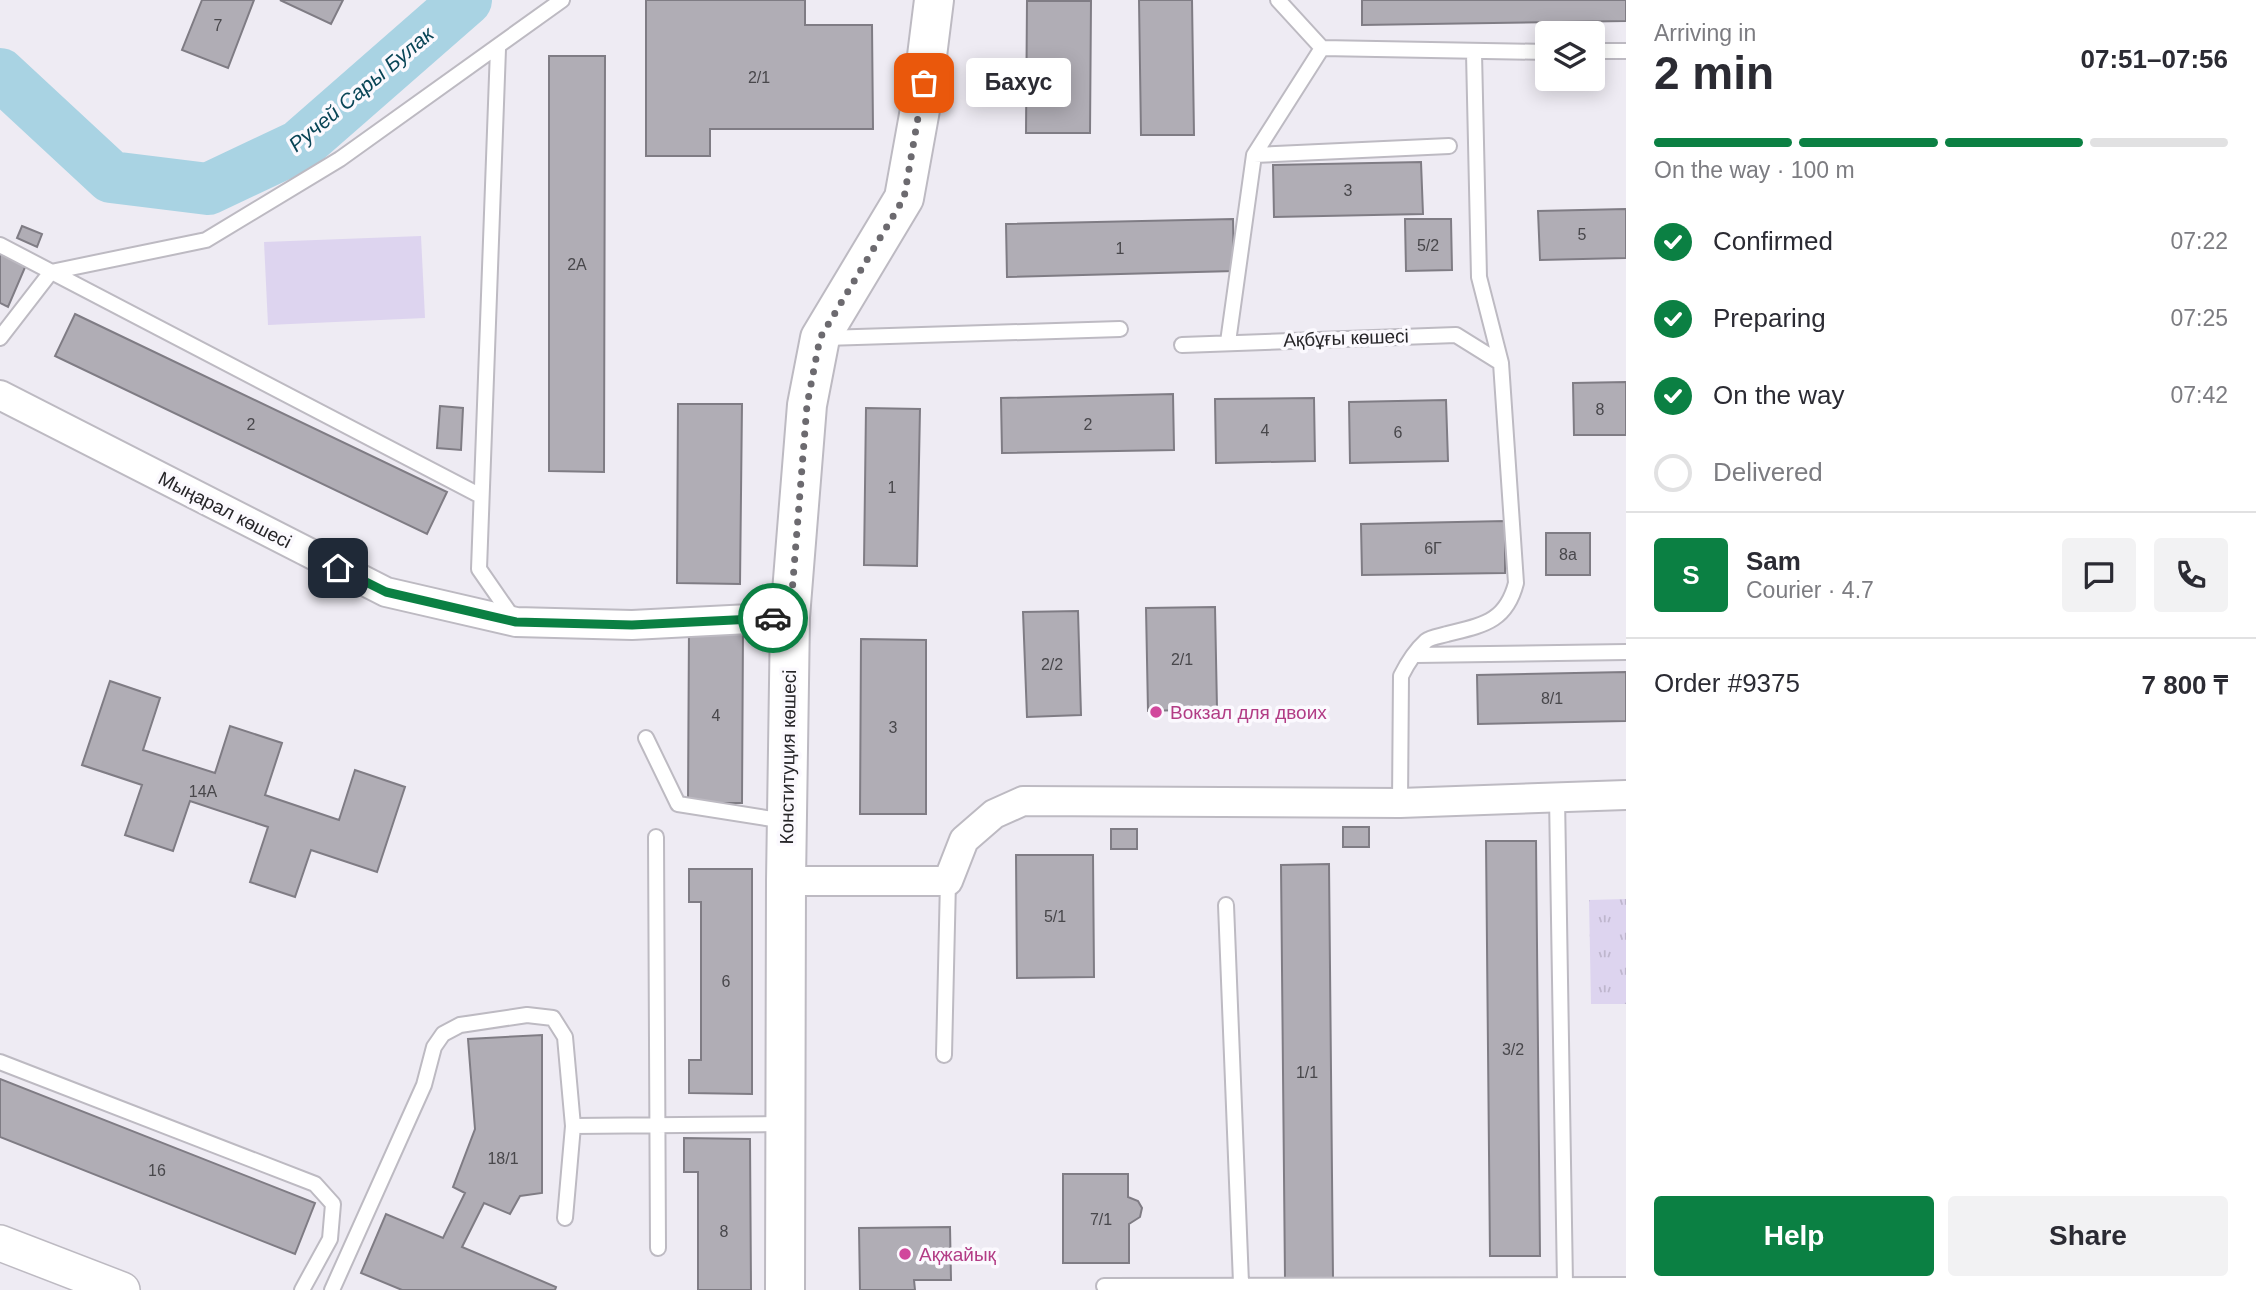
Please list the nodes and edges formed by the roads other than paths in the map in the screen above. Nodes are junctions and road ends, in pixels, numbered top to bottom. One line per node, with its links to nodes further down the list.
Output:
1 (562, 0): 4 (lane)
2 (934, 0): 16 (main road, Конституция көшесі)
3 (1278, 0): 5 (lane)
4 (498, 48): 13 (lane); 21 (lane)
5 (1322, 48): 9 (lane); 11 (lane)
6 (1605, 51): 7 (lane)
7 (1626, 51)
8 (1535, 52): 9 (lane)
9 (1474, 53): 19 (lane)
10 (1449, 146): 11 (lane)
11 (1254, 155): 17 (lane)
12 (0, 245): 13 (lane)
13 (51, 272): 15 (lane); 21 (lane)
14 (1120, 329): 16 (lane)
15 (0, 338)
16 (820, 338): 22 (main road, Конституция көшесі)
17 (1228, 342): 18 (lane, Ақбұғы көшесі); 19 (lane, Ақбұғы көшесі)
18 (1182, 345)
19 (1501, 363): 25 (lane)
20 (0, 396): 23 (street, Мыңарал көшесі)
21 (480, 495): 23 (lane)
22 (790, 618): 23 (street, Мыңарал көшесі); 30 (main road, Конституция көшесі)
23 (516, 622)
24 (1626, 652): 25 (lane)
25 (1416, 655): 29 (lane)
26 (646, 738): 30 (lane)
27 (1626, 795): 28 (street)
28 (1557, 797): 29 (street); 44 (lane)
29 (1400, 803): 33 (street)
30 (787, 822): 32 (main road, Конституция көшесі)
31 (656, 837): 38 (lane)
32 (786, 881): 33 (street); 37 (main road, Конституция көшесі)
33 (948, 881): 35 (lane)
34 (1226, 905): 43 (lane)
35 (944, 1055)
36 (0, 1062): 49 (lane)
37 (784, 1124): 38 (lane); 51 (main road, Конституция көшесі)
38 (657, 1125): 39 (lane); 42 (lane)
39 (573, 1126): 40 (lane); 50 (lane)
40 (565, 1218)
41 (0, 1243): 48 (street)
42 (658, 1248)
43 (1241, 1283): 46 (lane); 47 (lane)
44 (1565, 1284): 45 (lane); 47 (lane)
45 (1626, 1285)
46 (1104, 1286)
47 (1392, 1288)
48 (118, 1289)
49 (302, 1290)
50 (332, 1290)
51 (785, 1290)

